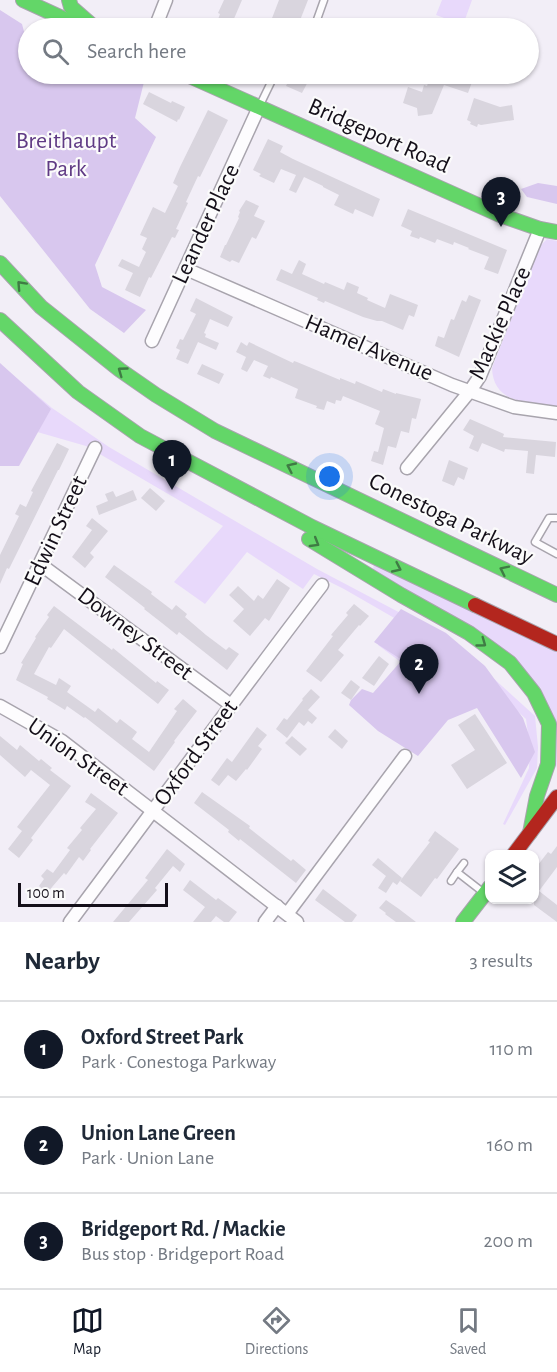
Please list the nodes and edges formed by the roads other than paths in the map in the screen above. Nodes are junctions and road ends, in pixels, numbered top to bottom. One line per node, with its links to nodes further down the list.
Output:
1 (22, 0): 5 (main road)
2 (69, 0): 6 (main road)
3 (166, 0): 7 (street)
4 (324, 0): 8 (lane)
5 (62, 18)
6 (84, 18)
7 (159, 18)
8 (318, 18)
9 (207, 84): 11 (main road, Bridgeport Road)
10 (270, 84): 11 (lane)
11 (259, 107): 12 (main road, Bridgeport Road); 15 (street, Leander Place)
12 (540, 229): 13 (main road, Bridgeport Road); 20 (street, Mackie Place)
13 (557, 232)
14 (0, 263): 29 (main road, Conestoga Parkway, one-way to 14)
15 (186, 269): 19 (street, Leander Place); 20 (street, Hamel Avenue)
16 (0, 320): 18 (main road)
17 (0, 326): 18 (main road)
18 (17, 337): 24 (main road)
19 (152, 341)
20 (470, 391): 21 (street, Hamel Avenue); 23 (street, Mackie Place)
21 (557, 413)
22 (95, 448): 27 (street, Edwin Street)
23 (406, 468)
24 (213, 476): 30 (main road, one-way to 30); 37 (main road, one-way to 37)
25 (557, 518): 26 (lane)
26 (557, 554)
27 (40, 564): 31 (street, Edwin Street); 32 (street, Downey Street)
28 (322, 585): 32 (street, Oxford Street)
29 (557, 596)
30 (557, 644)
31 (0, 647)
32 (231, 705): 36 (street, Oxford Street)
33 (0, 706): 36 (street, Union Street)
34 (405, 756): 45 (street)
35 (557, 797): 37 (main road)
36 (154, 811): 44 (street, Union Street); 46 (street, Oxford Street)
37 (530, 833): 38 (main road)
38 (518, 850)
39 (464, 863): 40 (lane)
40 (457, 872): 41 (lane); 42 (lane)
41 (451, 881)
42 (485, 889)
43 (485, 893): 48 (main road)
44 (277, 906): 45 (street, Union Street); 47 (street)
45 (292, 918)
46 (70, 922)
47 (265, 922)
48 (463, 922)

